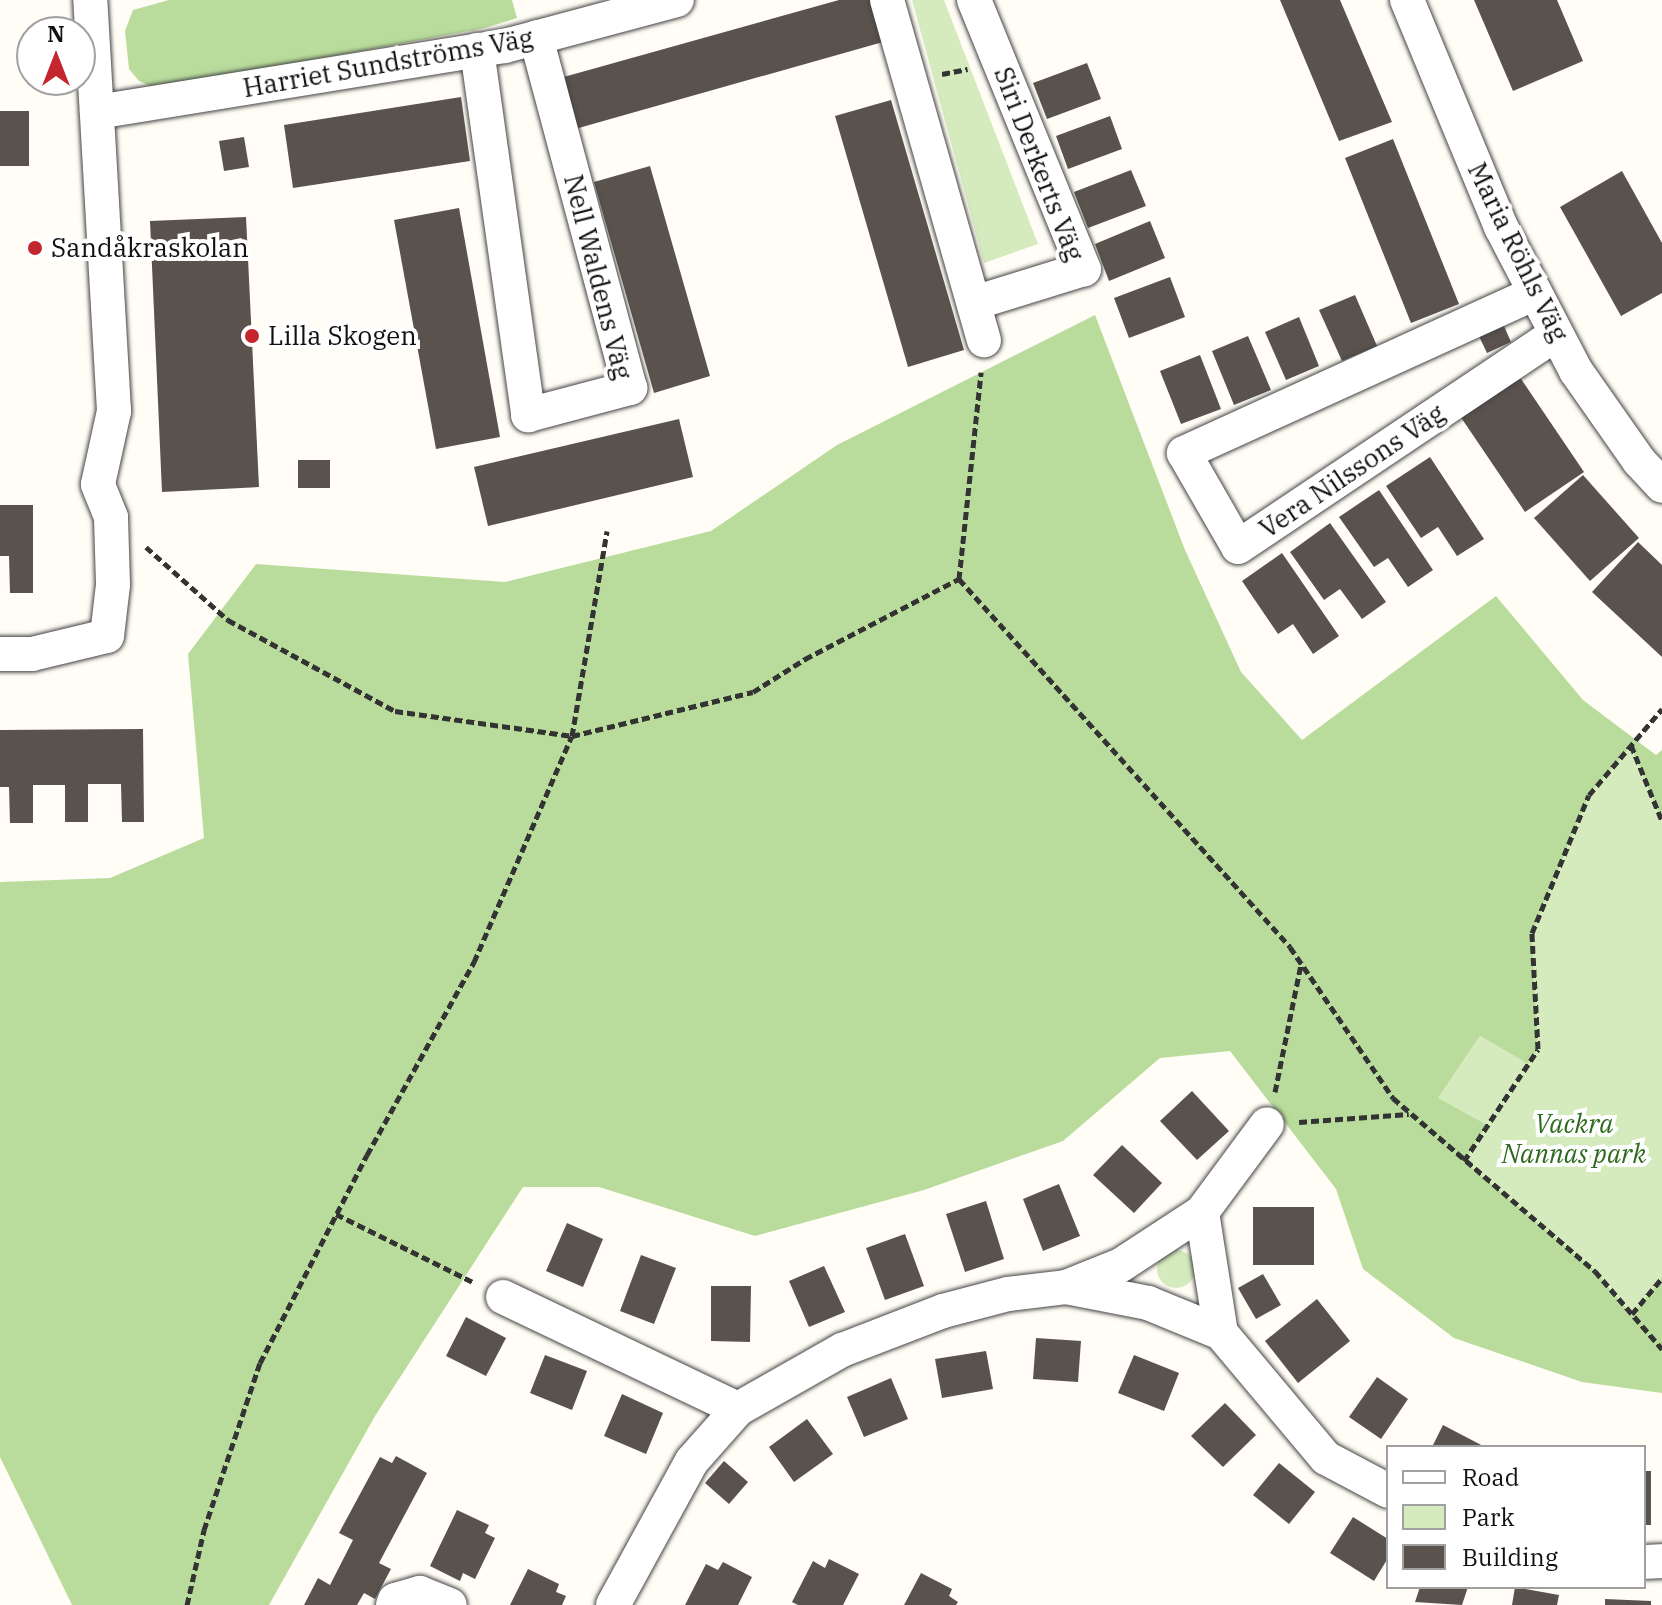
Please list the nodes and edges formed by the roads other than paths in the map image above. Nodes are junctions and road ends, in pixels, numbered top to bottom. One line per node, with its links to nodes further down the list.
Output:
1 (90, 0): 8 (street)
2 (677, 0): 6 (street, Harriet Sundströms Väg)
3 (887, 0): 10 (street)
4 (974, 0): 10 (street, Siri Derkerts Väg)
5 (1407, 0): 9 (street, Maria Röhls Väg)
6 (536, 37): 7 (street, Harriet Sundströms Väg); 7 (street, Nell Waldens Väg)
7 (477, 50): 8 (street, Harriet Sundströms Väg)
8 (97, 112): 14 (street)
9 (1535, 293): 11 (street, Maria Röhls Väg); 11 (street, Vera Nilssons Väg)
10 (974, 303): 12 (street)
11 (1556, 334): 13 (street, Maria Röhls Väg)
12 (984, 340)
13 (1662, 486)
14 (0, 654)
15 (1267, 1124): 16 (street)
16 (1202, 1212): 17 (street); 19 (street)
17 (1066, 1287): 19 (street); 20 (street)
18 (503, 1297): 20 (street)
19 (1221, 1333): 21 (street)
20 (738, 1409): 24 (street)
21 (1386, 1490)
22 (393, 1605): 23 (street)
23 (450, 1605)
24 (613, 1605)

